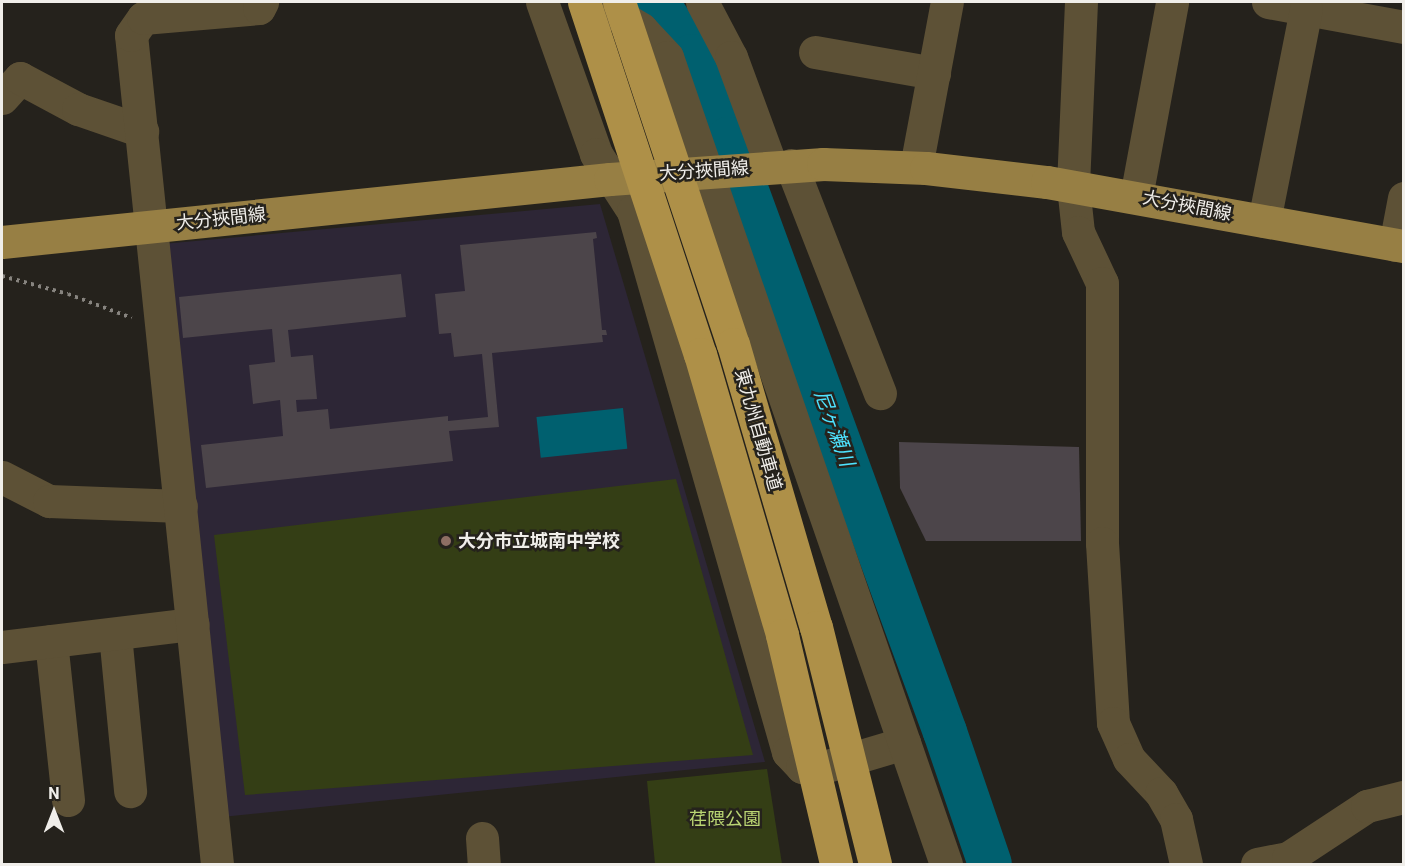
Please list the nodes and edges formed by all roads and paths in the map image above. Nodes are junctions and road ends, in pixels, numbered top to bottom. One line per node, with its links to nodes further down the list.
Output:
1 (262, 2): 15 (street)
2 (542, 2): 19 (street)
3 (585, 2): 41 (highway, 東九州自動車道, bridge)
4 (596, 2): 18 (street)
5 (619, 2): 42 (highway, 東九州自動車道, bridge)
6 (702, 2): 16 (street)
7 (947, 2): 13 (street)
8 (1081, 2): 20 (street)
9 (1172, 2): 21 (street)
10 (1287, 4): 11 (street); 23 (street)
11 (1404, 27)
12 (815, 52): 13 (street)
13 (934, 73): 17 (street)
14 (2, 98): 15 (street)
15 (142, 131): 24 (street)
16 (781, 166): 17 (main road, 大分挾間線); 18 (main road, 大分挾間線); 29 (street)
17 (916, 167): 20 (main road, 大分挾間線)
18 (708, 171): 19 (main road, 大分挾間線); 36 (street)
19 (610, 179): 24 (main road, 大分挾間線); 36 (street)
20 (1073, 186): 21 (main road, 大分挾間線); 44 (street)
21 (1137, 197): 23 (main road, 大分挾間線)
22 (1404, 198): 26 (street)
23 (1264, 220): 26 (main road, 大分挾間線)
24 (153, 226): 25 (main road, 大分挾間線); 28 (street)
25 (2, 242)
26 (1399, 245)
27 (2, 276): 28 (path)
28 (163, 327): 31 (street)
29 (880, 393)
30 (2, 477): 31 (street)
31 (181, 506): 32 (street)
32 (193, 624): 33 (street); 40 (street)
33 (115, 634): 34 (street); 37 (street)
34 (51, 641): 35 (street); 39 (street)
35 (2, 647)
36 (904, 743): 43 (street)
37 (130, 791)
38 (1404, 797): 45 (street)
39 (68, 800)
40 (217, 864)
41 (836, 864)
42 (875, 864)
43 (946, 864)
44 (1186, 864)
45 (1257, 864)

